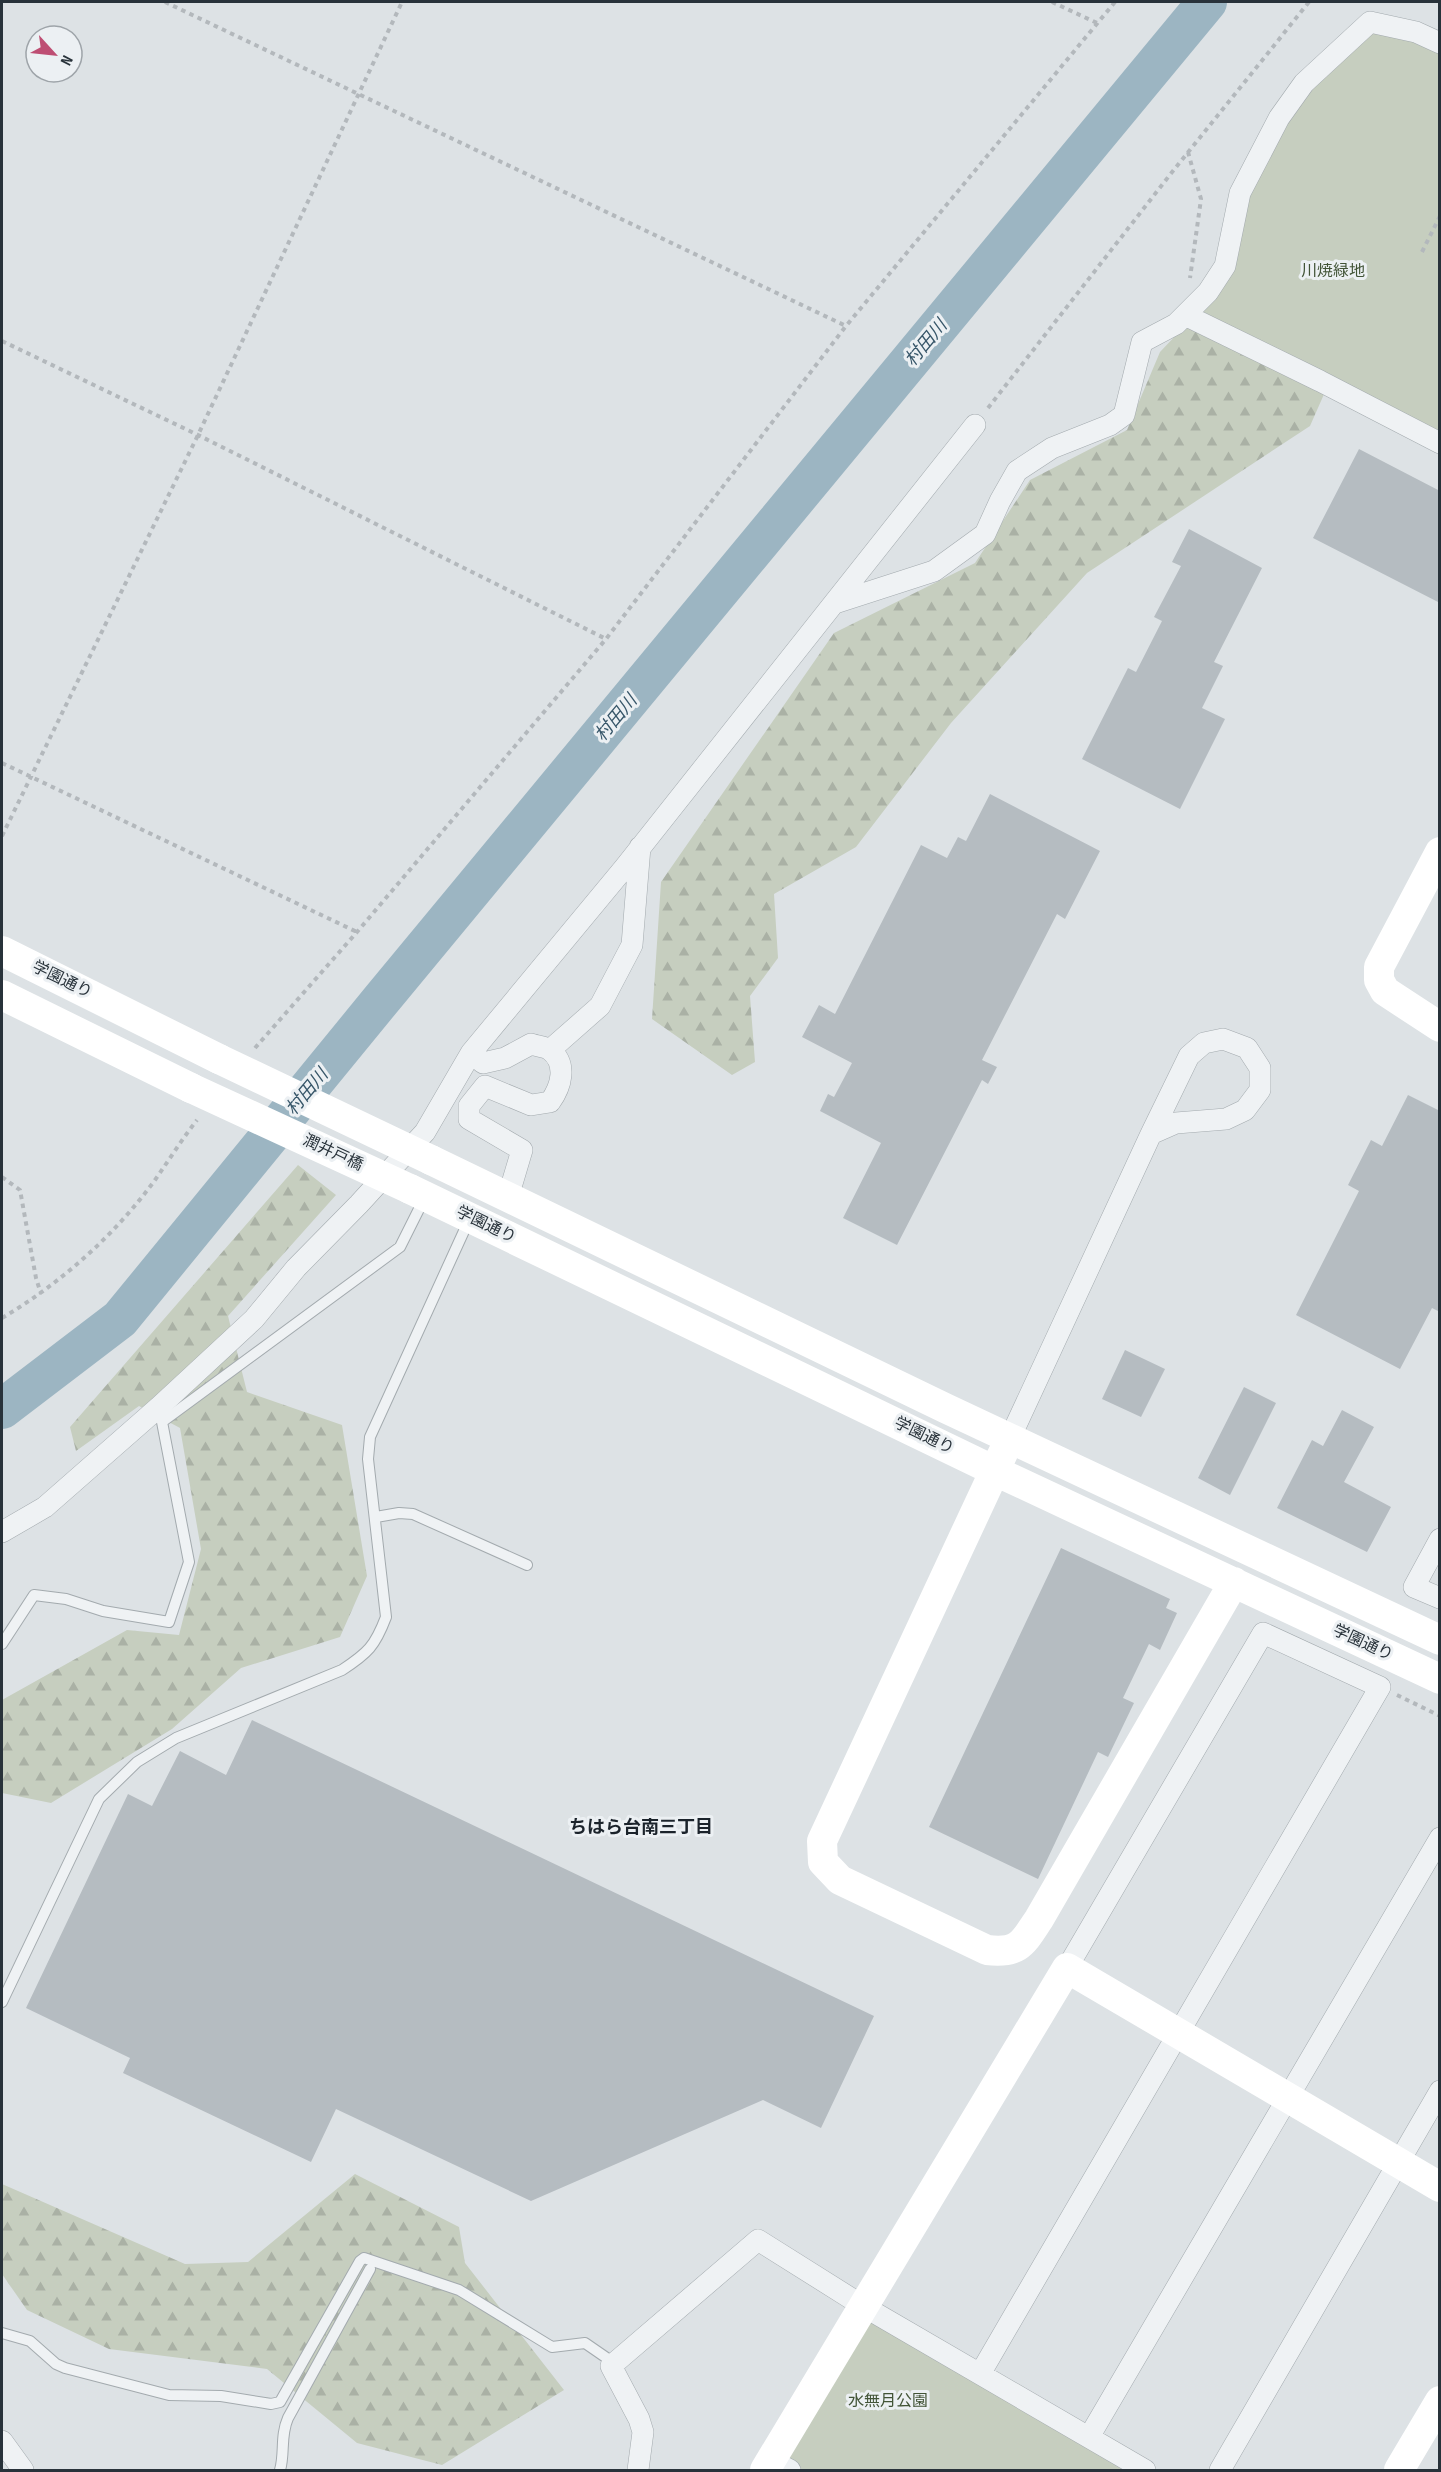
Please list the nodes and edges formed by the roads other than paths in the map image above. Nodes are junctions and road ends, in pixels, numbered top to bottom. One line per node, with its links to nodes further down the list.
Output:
1 (1440, 43): 2 (street)
2 (1185, 315): 4 (street); 5 (street)
3 (975, 424): 5 (street)
4 (1440, 443)
5 (835, 603): 6 (street)
6 (640, 847): 11 (street); 12 (street)
7 (1440, 852): 10 (street)
8 (2, 951): 15 (street, 学園通り, bridge)
9 (2, 995): 14 (street, 潤井戸橋, bridge)
10 (1440, 1027)
11 (550, 1050): 12 (street); 15 (street)
12 (471, 1053): 20 (street)
13 (1151, 1134): 13 (street); 17 (street)
14 (418, 1192): 16 (street, 学園通り); 26 (lane)
15 (508, 1197): 17 (street)
16 (470, 1217): 18 (street, 学園通り); 19 (lane)
17 (1010, 1438): 18 (street); 25 (street)
18 (995, 1471): 23 (street, 学園通り); 23 (street)
19 (376, 1517): 22 (lane); 30 (lane)
20 (2, 1532)
21 (1440, 1539): 24 (street)
22 (527, 1565)
23 (1234, 1582): 27 (street, 学園通り)
24 (1440, 1598)
25 (1440, 1640)
26 (2, 1644)
27 (1440, 1679)
28 (1440, 1838): 33 (street)
29 (1067, 1968): 31 (street); 31 (street); 37 (street)
30 (2, 2001)
31 (1179, 2034): 33 (street); 40 (street)
32 (1440, 2091): 34 (street)
33 (1288, 2099): 34 (street); 42 (street)
34 (1397, 2163): 35 (street); 49 (street)
35 (1440, 2187)
36 (370, 2269): 46 (lane)
37 (863, 2306): 39 (street); 40 (street); 44 (street)
38 (2, 2333): 39 (lane)
39 (614, 2362): 47 (street)
40 (980, 2374): 42 (street)
41 (1440, 2401): 50 (street)
42 (1089, 2437): 48 (street)
43 (2, 2441): 45 (street)
44 (775, 2467)
45 (23, 2470)
46 (280, 2470)
47 (638, 2470)
48 (1145, 2470)
49 (1220, 2470)
50 (1399, 2470)

